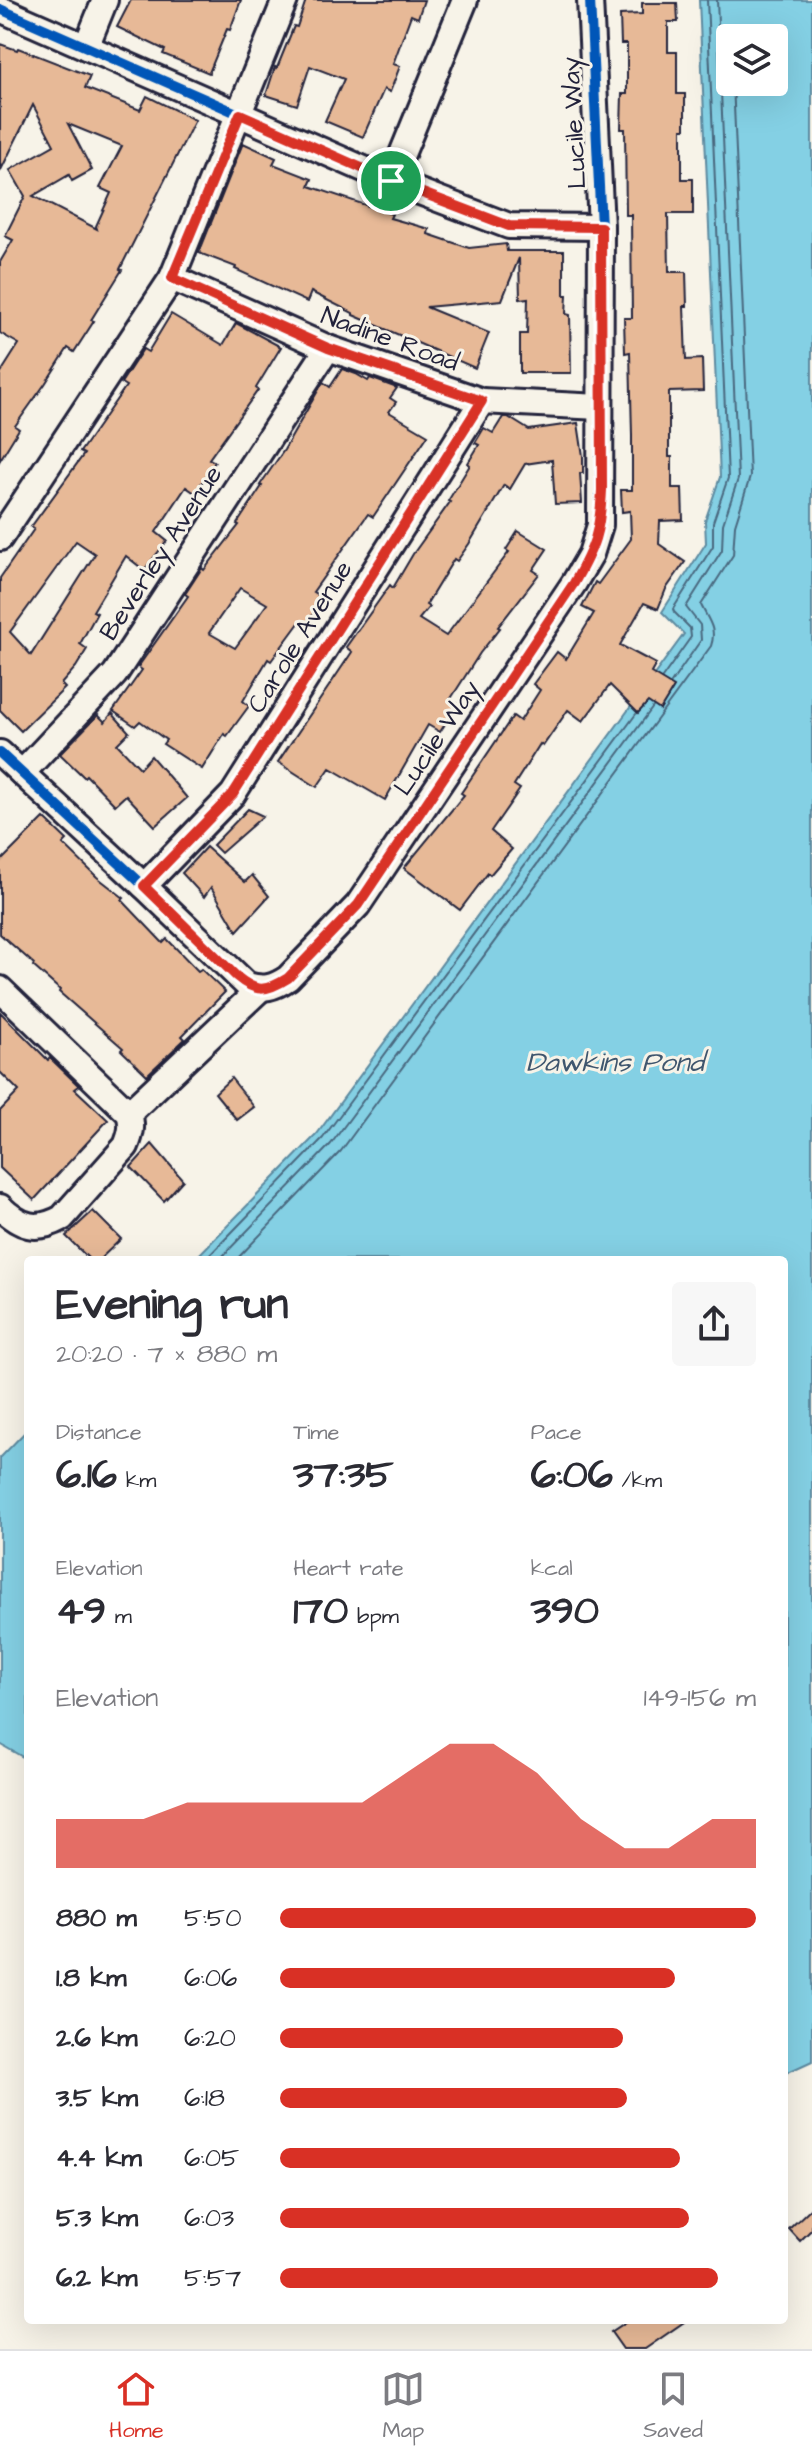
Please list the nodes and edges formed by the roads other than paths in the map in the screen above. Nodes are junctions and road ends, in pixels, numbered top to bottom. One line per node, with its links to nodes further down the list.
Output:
1 (105, 0): 6 (street)
2 (285, 0): 7 (street)
3 (465, 0): 8 (street)
4 (590, 0): 9 (street, Lucile Way)
5 (0, 9): 6 (street)
6 (86, 47): 7 (street)
7 (240, 114): 8 (street); 10 (street)
8 (391, 181): 9 (street)
9 (601, 227): 13 (street, Lucile Way)
10 (172, 278): 11 (street, Nadine Road); 14 (street)
11 (328, 348): 12 (street, Nadine Road); 16 (street, Beverley Avenue)
12 (482, 401): 13 (street, Nadine Road); 17 (street, Carole Avenue)
13 (600, 407): 19 (street, Lucile Way)
14 (0, 538)
15 (0, 753): 16 (street)
16 (22, 773): 17 (street)
17 (144, 886): 19 (street)
18 (0, 989): 20 (street)
19 (260, 989): 20 (street, Lucile Way)
20 (129, 1113): 21 (street)
21 (0, 1207)

